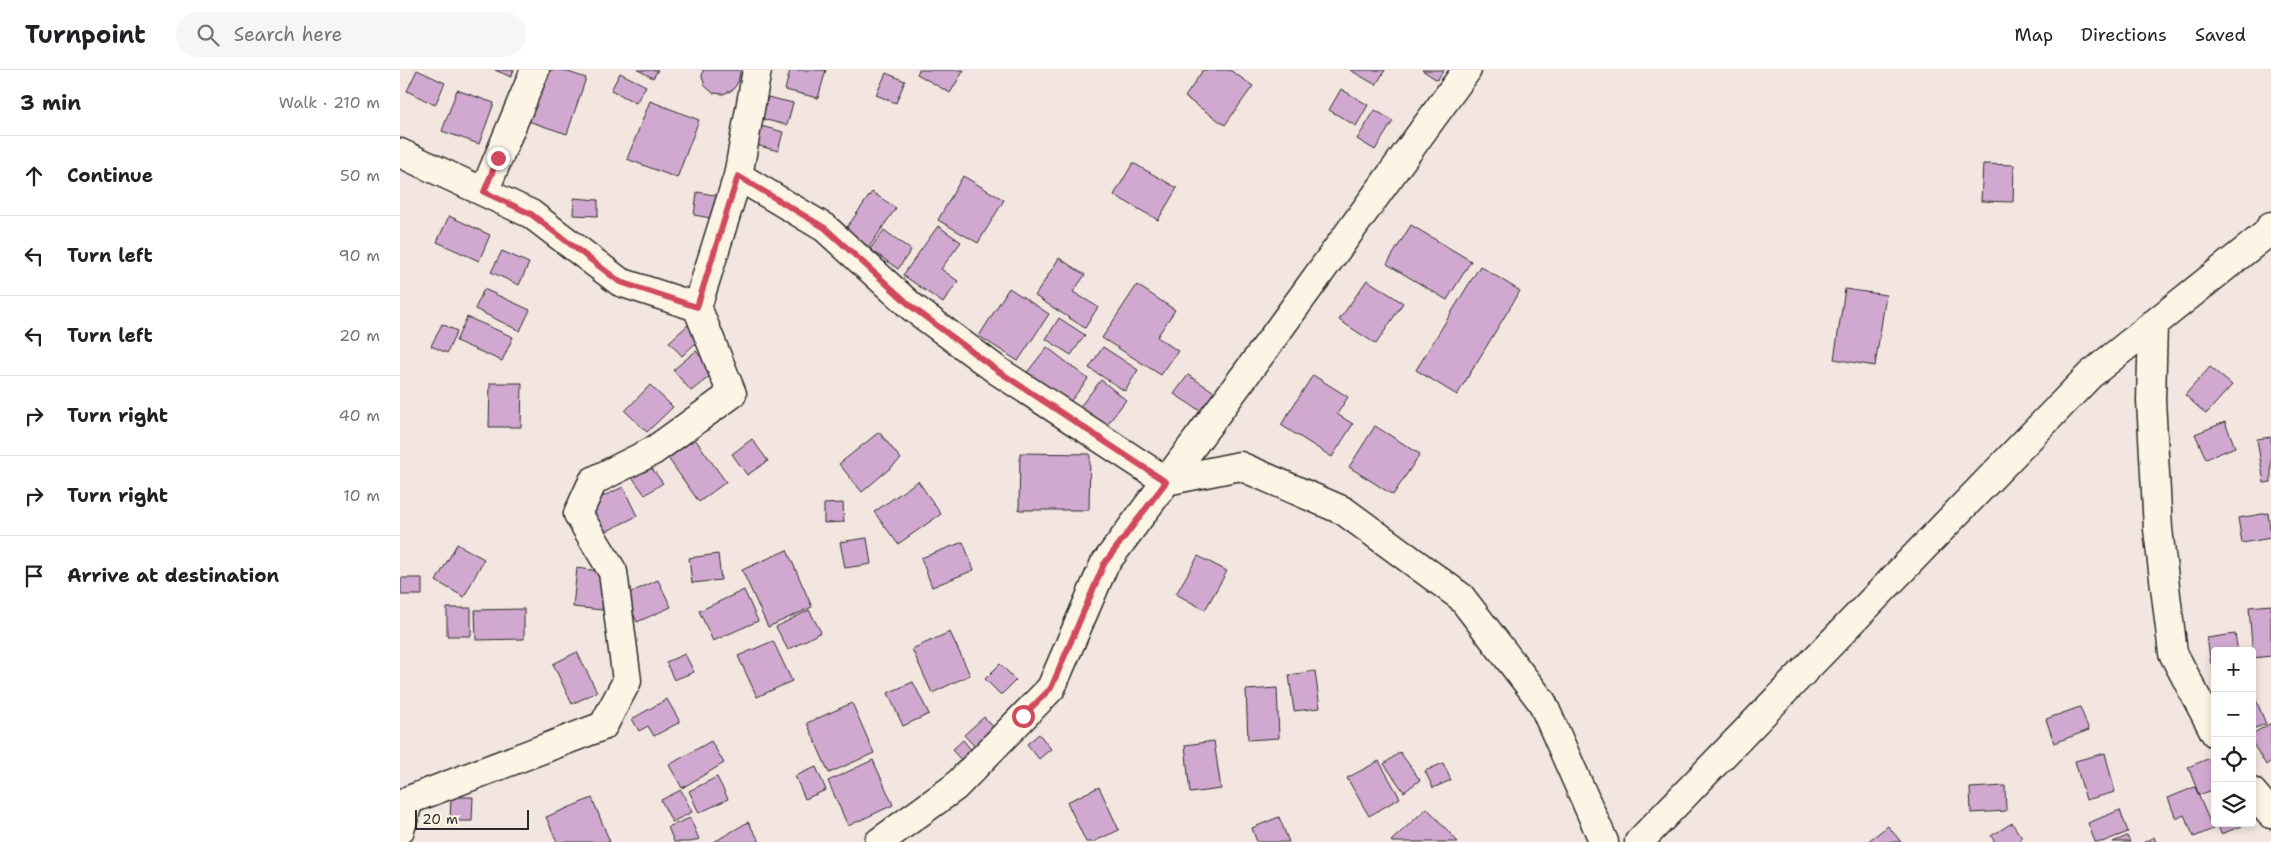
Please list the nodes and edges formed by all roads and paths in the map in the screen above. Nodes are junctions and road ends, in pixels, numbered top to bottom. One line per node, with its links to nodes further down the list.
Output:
1 (535, 70): 6 (street)
2 (758, 70): 5 (street)
3 (1467, 70): 10 (street)
4 (400, 153): 6 (street)
5 (738, 176): 8 (street); 10 (street)
6 (484, 192): 8 (street)
7 (2271, 226): 9 (street)
8 (697, 307): 14 (street)
9 (2153, 324): 11 (street); 17 (street)
10 (1166, 482): 15 (street); 16 (street)
11 (2211, 725)
12 (2256, 797): 13 (street)
13 (2271, 814)
14 (400, 830)
15 (879, 842)
16 (1604, 842)
17 (1639, 842)

